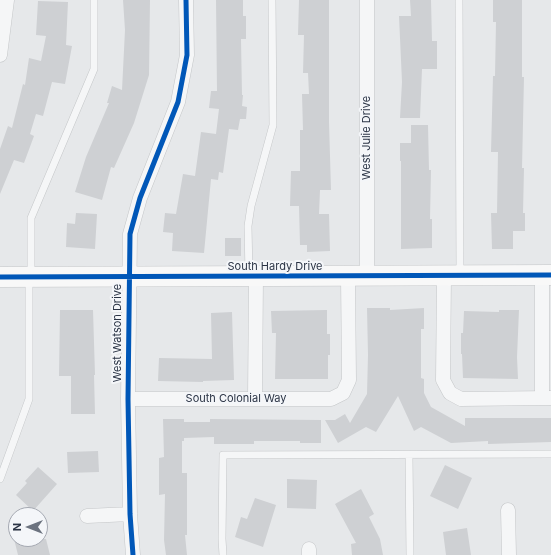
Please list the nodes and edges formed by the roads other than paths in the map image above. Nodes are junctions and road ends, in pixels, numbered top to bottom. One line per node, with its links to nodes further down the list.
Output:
1 (7, 0): 7 (street)
2 (94, 0): 12 (lane)
3 (186, 0): 13 (street, West Watson Drive)
4 (272, 0): 14 (lane)
5 (367, 0): 10 (street, West Julie Drive)
6 (459, 0): 8 (lane)
7 (0, 55)
8 (452, 275): 9 (street, South Hardy Drive); 10 (street, South Hardy Drive); 17 (street)
9 (546, 275): 17 (street)
10 (357, 276): 14 (street, South Hardy Drive); 15 (street, West Julie Drive)
11 (0, 277): 12 (street, South Hardy Drive)
12 (30, 277): 13 (street, South Hardy Drive); 21 (lane)
13 (129, 277): 14 (street, South Hardy Drive); 18 (street, West Watson Drive)
14 (252, 277): 16 (street)
15 (343, 393): 16 (street, South Colonial Way)
16 (255, 398): 18 (street, South Colonial Way)
17 (546, 398)
18 (128, 399): 23 (street, West Watson Drive)
19 (551, 454): 20 (lane)
20 (409, 455): 26 (lane); 27 (lane)
21 (0, 479)
22 (508, 510): 28 (street)
23 (130, 514): 24 (street); 25 (street, West Watson Drive)
24 (87, 516)
25 (134, 555)
26 (223, 555)
27 (410, 555)
28 (509, 555)

